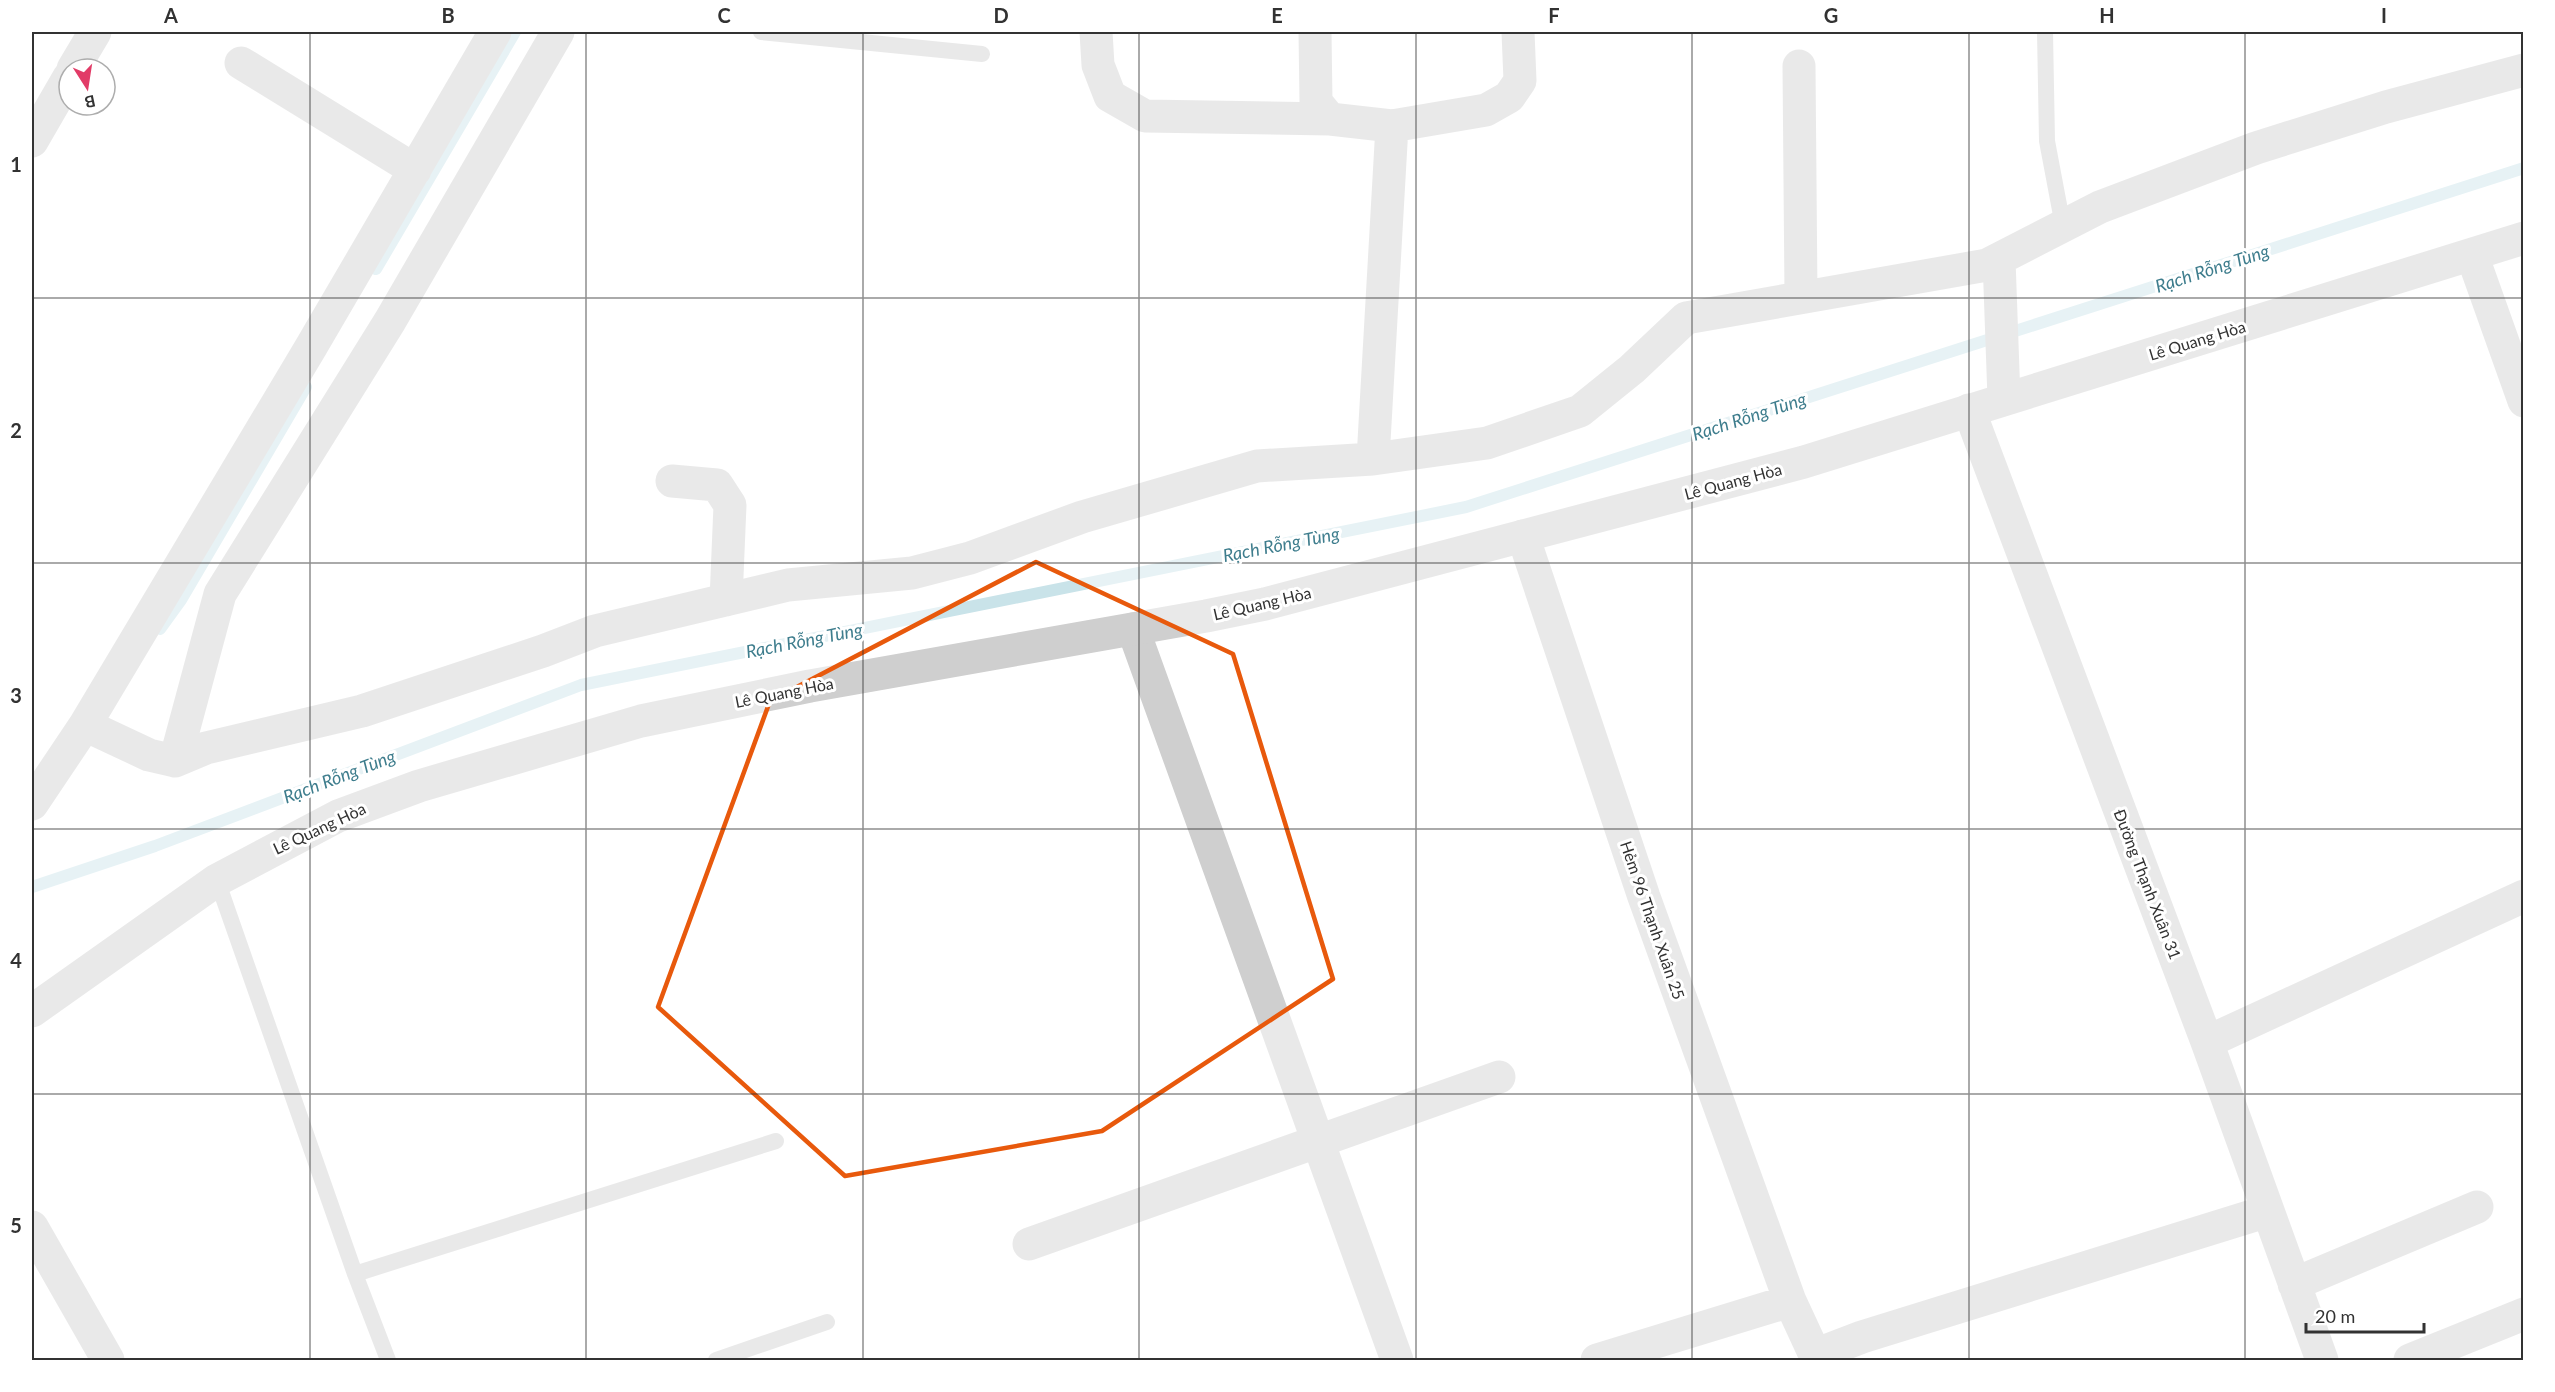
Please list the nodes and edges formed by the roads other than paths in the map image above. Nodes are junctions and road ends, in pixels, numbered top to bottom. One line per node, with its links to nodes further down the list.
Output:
1 (95, 32): 10 (street)
2 (495, 32): 18 (street)
3 (558, 32): 33 (street)
4 (761, 32): 9 (lane)
5 (1096, 32): 15 (street)
6 (1315, 32): 15 (street)
7 (1518, 32): 16 (street)
8 (2045, 32): 19 (lane)
9 (982, 54)
10 (80, 57)
11 (241, 63): 18 (street)
12 (1799, 66): 23 (street)
13 (2523, 70): 19 (street)
14 (57, 97): 17 (street)
15 (1330, 119): 16 (street)
16 (1392, 126): 27 (street)
17 (32, 141)
18 (415, 170): 32 (street)
19 (2063, 226): 22 (street)
20 (2523, 238): 21 (street, Lê Quang Hòa)
21 (2472, 255): 24 (street, Lê Quang Hòa); 25 (street)
22 (2000, 274): 23 (street); 24 (street)
23 (1802, 297): 27 (street)
24 (2004, 399): 26 (street, Lê Quang Hòa)
25 (2523, 401)
26 (1969, 410): 29 (street, Lê Quang Hòa); 38 (street, Đường Thạnh Xuân 31)
27 (1373, 459): 30 (street)
28 (672, 481): 30 (street)
29 (1523, 536): 31 (street, Lê Quang Hòa); 48 (street, Hẻm 96 Thạnh Xuân 25)
30 (726, 586): 33 (street)
31 (1133, 629): 35 (street, Lê Quang Hòa); 41 (street)
32 (85, 725): 33 (street); 34 (street)
33 (175, 761)
34 (32, 804)
35 (217, 880): 37 (street, Lê Quang Hòa); 46 (lane)
36 (2523, 896): 38 (street)
37 (32, 1011)
38 (2207, 1042): 43 (street, Đường Thạnh Xuân 31)
39 (1499, 1077): 41 (street)
40 (776, 1141): 46 (lane)
41 (1317, 1141): 45 (street); 54 (street)
42 (2477, 1206): 47 (street)
43 (2268, 1211): 47 (street, Đường Thạnh Xuân 31); 48 (street, Hẻm 96 Thạnh Xuân 25)
44 (32, 1227): 51 (street)
45 (1029, 1244)
46 (355, 1274): 52 (lane)
47 (2294, 1284): 56 (street, Đường Thạnh Xuân 31)
48 (1790, 1301): 55 (street)
49 (2523, 1314): 57 (street)
50 (827, 1322): 53 (lane)
51 (108, 1360)
52 (388, 1360)
53 (716, 1360)
54 (1397, 1360)
55 (1597, 1360)
56 (2322, 1360)
57 (2410, 1360)

